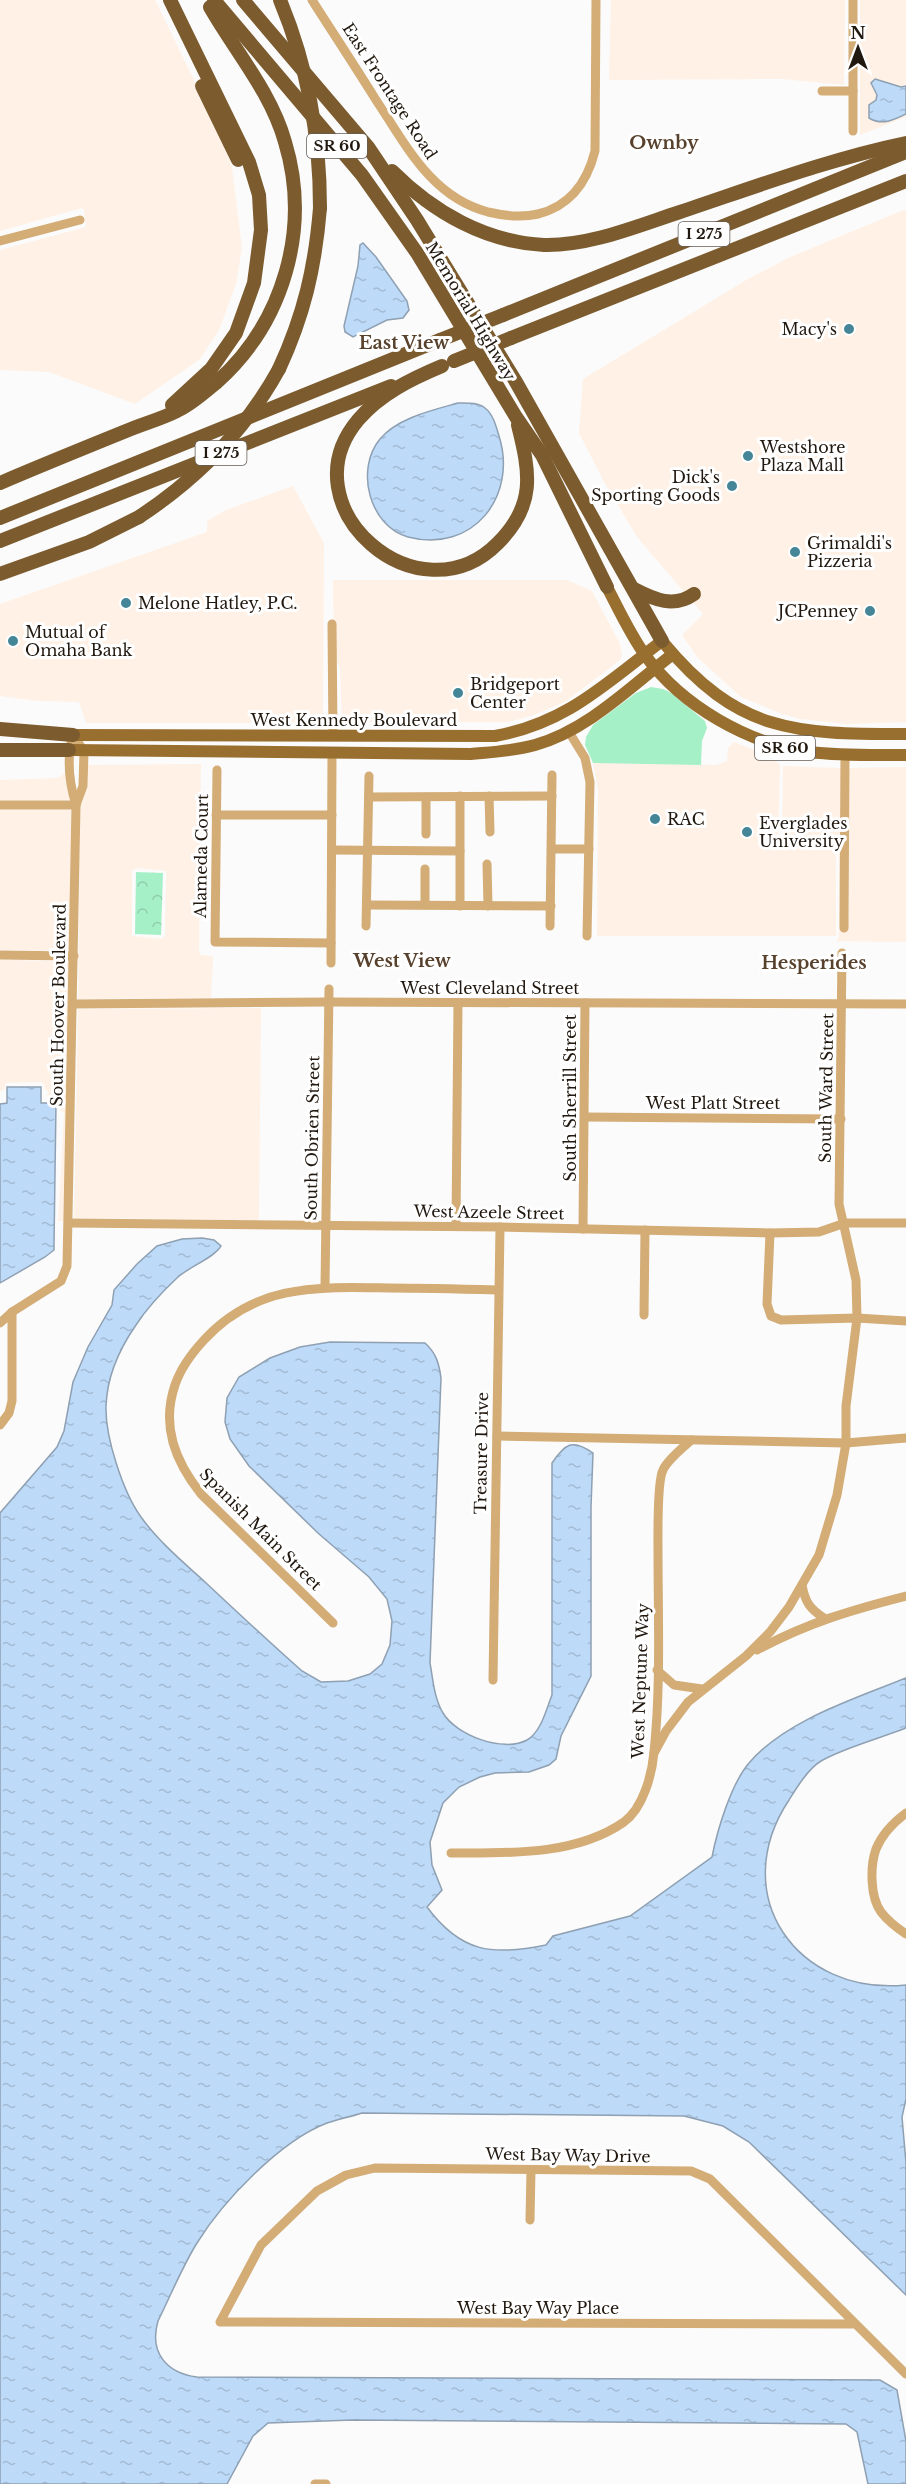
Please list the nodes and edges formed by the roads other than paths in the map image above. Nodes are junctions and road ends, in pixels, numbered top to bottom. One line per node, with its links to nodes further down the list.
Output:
1 (160, 0): 19 (highway)
2 (170, 0): 19 (highway)
3 (206, 0): 22 (highway)
4 (214, 0): 21 (highway, Memorial Highway / SR 60)
5 (243, 0): 14 (highway, Memorial Highway / SR 60)
6 (280, 0): 26 (highway, bridge)
7 (312, 0): 8 (street, East Frontage Road)
8 (596, 0)
9 (853, 0): 11 (street)
10 (822, 91): 11 (street)
11 (853, 91): 12 (street)
12 (853, 131)
13 (906, 143): 14 (highway)
14 (369, 147): 28 (highway, Memorial Highway / SR 60)
15 (906, 152): 24 (highway, I 275, bridge)
16 (906, 181): 20 (highway, I 275, bridge)
17 (80, 220): 18 (street)
18 (0, 241)
19 (258, 264): 22 (highway)
20 (448, 363): 21 (highway); 25 (highway, I 275)
21 (516, 417): 27 (highway, Memorial Highway / SR 60)
22 (154, 420): 23 (highway)
23 (0, 483)
24 (0, 518)
25 (0, 541)
26 (0, 574)
27 (607, 587): 32 (main road, Memorial Highway / SR 60)
28 (634, 589): 29 (highway); 31 (highway, Memorial Highway / SR 60)
29 (694, 594)
30 (332, 624): 42 (street)
31 (662, 641): 32 (main road, West Kennedy Boulevard); 33 (main road, SR 60)
32 (645, 654): 34 (main road, Memorial Highway / SR 60); 42 (main road, West Kennedy Boulevard)
33 (673, 654): 34 (main road, West Kennedy Boulevard); 36 (main road, SR 60)
34 (656, 668): 35 (main road, SR 60); 38 (main road, West Kennedy Boulevard)
35 (718, 719): 36 (main road); 47 (main road, SR 60)
36 (768, 722): 41 (main road, SR 60)
37 (0, 729): 40 (highway)
38 (569, 732): 46 (main road, West Kennedy Boulevard); 64 (street)
39 (906, 734): 41 (main road, SR 60)
40 (73, 735): 42 (main road, West Kennedy Boulevard); 44 (street, South Hoover Boulevard); 45 (street)
41 (873, 735): 47 (main road)
42 (333, 736): 46 (main road)
43 (0, 750): 44 (highway)
44 (69, 750): 45 (main road, West Kennedy Boulevard); 58 (street, South Hoover Boulevard)
45 (84, 751): 46 (main road, West Kennedy Boulevard); 58 (street)
46 (332, 754): 60 (street)
47 (845, 755): 48 (main road, SR 60); 77 (street)
48 (906, 755)
49 (217, 770): 59 (street, Alameda Court)
50 (552, 775): 54 (street)
51 (369, 776): 55 (street)
52 (460, 796): 53 (street); 56 (street); 67 (street)
53 (489, 796): 54 (street); 61 (street)
54 (552, 796): 63 (street)
55 (369, 797): 56 (street); 66 (street)
56 (426, 797): 62 (street)
57 (0, 805): 58 (street)
58 (76, 805): 82 (street, South Hoover Boulevard)
59 (216, 815): 60 (street); 79 (street, Alameda Court)
60 (332, 815): 65 (street)
61 (490, 832)
62 (426, 834)
63 (552, 849): 64 (street); 74 (street)
64 (589, 849): 78 (street)
65 (332, 850): 66 (street); 79 (street)
66 (367, 851): 67 (street); 70 (street)
67 (460, 851): 72 (street)
68 (487, 864): 73 (street)
69 (425, 869): 71 (street)
70 (367, 905): 71 (street); 75 (street)
71 (425, 906): 72 (street)
72 (460, 906): 73 (street)
73 (488, 906): 74 (street)
74 (551, 906): 76 (street)
75 (366, 926)
76 (550, 926)
77 (844, 928)
78 (587, 936)
79 (331, 943): 83 (street)
80 (842, 953): 89 (street, South Ward Street)
81 (0, 955): 82 (street)
82 (74, 956): 88 (street, South Hoover Boulevard)
83 (331, 963)
84 (329, 989): 85 (street, South Obrien Street)
85 (329, 1002): 86 (street, West Cleveland Street); 88 (street, West Cleveland Street); 96 (street, South Obrien Street)
86 (458, 1003): 87 (street, West Cleveland Street); 97 (street)
87 (585, 1003): 89 (street, West Cleveland Street); 91 (street, South Sherrill Street)
88 (73, 1004): 93 (street, South Hoover Boulevard)
89 (842, 1004): 90 (street, West Cleveland Street); 92 (street, South Ward Street)
90 (906, 1004)
91 (585, 1117): 92 (street, West Platt Street); 99 (street, South Sherrill Street)
92 (841, 1119): 94 (street, South Ward Street)
93 (69, 1223): 96 (street, West Azeele Street); 104 (street, South Hoover Boulevard)
94 (844, 1223): 95 (street, West Azeele Street); 101 (street, West Azeele Street); 106 (street, South Ward Street)
95 (906, 1223)
96 (326, 1226): 97 (street, West Azeele Street); 102 (street, South Obrien Street)
97 (456, 1226): 98 (street, West Azeele Street)
98 (500, 1227): 99 (street, West Azeele Street); 103 (street, Treasure Drive)
99 (583, 1229): 100 (street, West Azeele Street)
100 (645, 1230): 101 (street, West Azeele Street); 105 (street)
101 (770, 1233): 106 (street)
102 (325, 1287): 103 (street, Spanish Main Street); 117 (street, Spanish Main Street)
103 (498, 1290): 110 (street, Treasure Drive)
104 (12, 1312): 108 (street); 109 (street)
105 (644, 1315)
106 (857, 1318): 107 (street); 113 (street, South Ward Street)
107 (906, 1321)
108 (0, 1323)
109 (0, 1425)
110 (496, 1436): 112 (street); 120 (street, Treasure Drive)
111 (906, 1438): 113 (street)
112 (691, 1440): 113 (street); 119 (street, West Neptune Way)
113 (846, 1443): 114 (street, South Ward Street)
114 (802, 1585): 116 (street); 118 (street, South Ward Street)
115 (906, 1596): 116 (street)
116 (824, 1618): 118 (street)
117 (333, 1623)
118 (746, 1656): 121 (street)
119 (657, 1670): 121 (street); 122 (street, West Neptune Way)
120 (494, 1680)
121 (702, 1689): 122 (street)
122 (654, 1753): 124 (street, West Neptune Way)
123 (906, 1813): 125 (street)
124 (451, 1853)
125 (906, 1934)
126 (531, 2170): 127 (street); 128 (street, West Bay Way Drive); 129 (street, West Bay Way Drive)
127 (530, 2220)
128 (220, 2322): 129 (street, West Bay Way Place)
129 (855, 2324): 130 (street, West Bay Way Drive)
130 (906, 2374)
131 (315, 2484): 132 (street)
132 (326, 2484)

